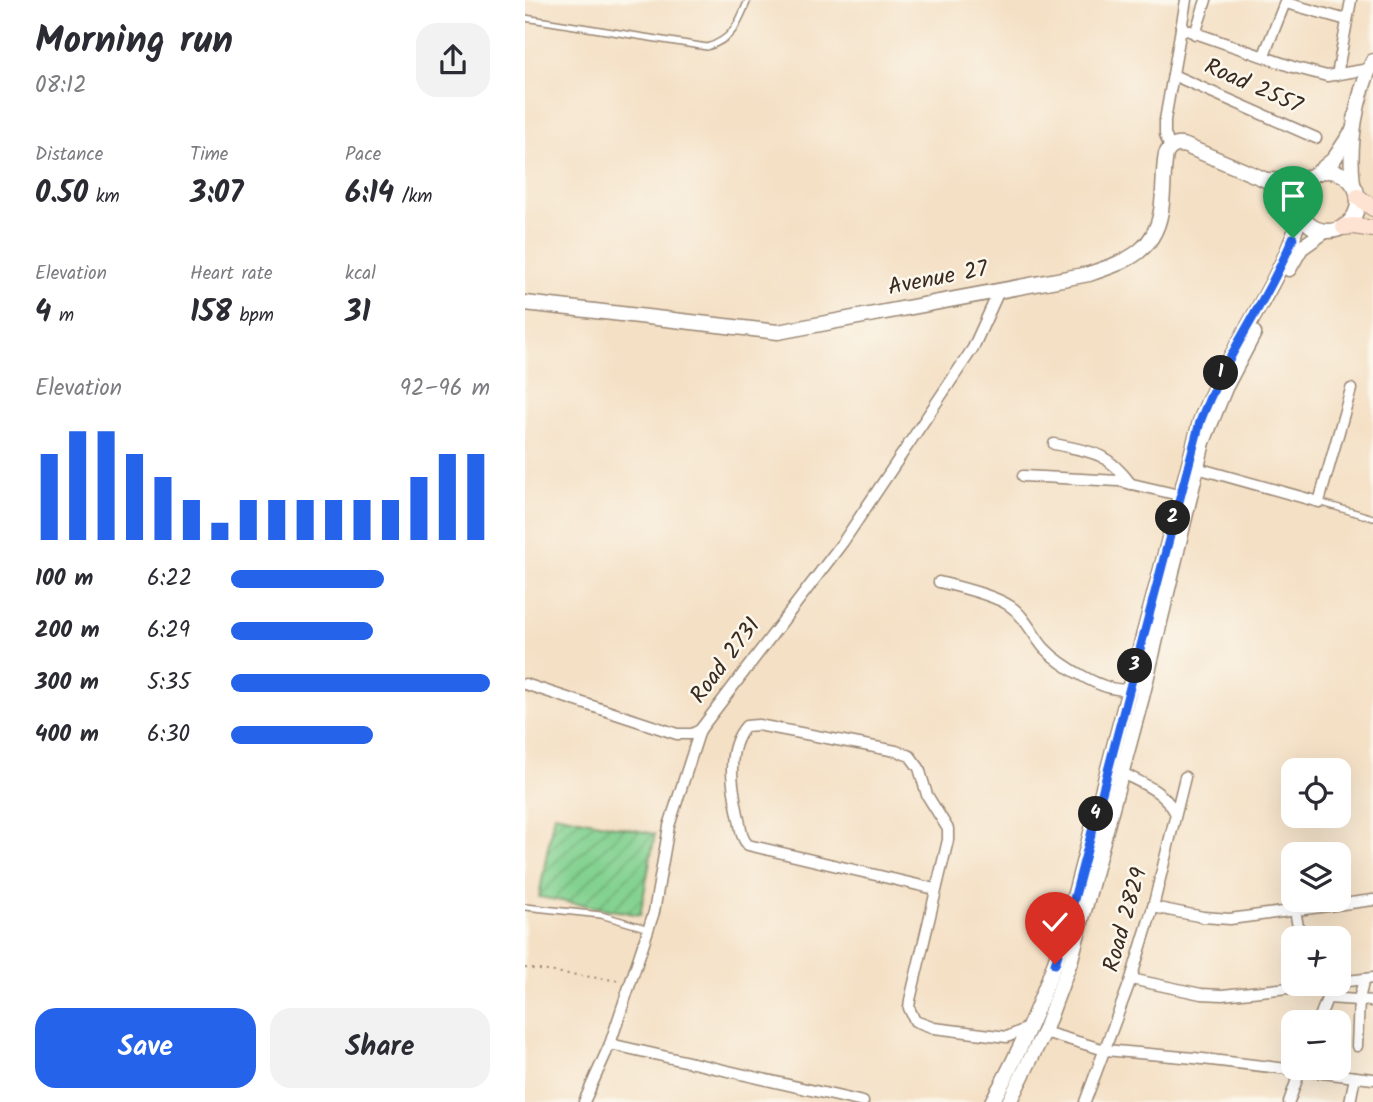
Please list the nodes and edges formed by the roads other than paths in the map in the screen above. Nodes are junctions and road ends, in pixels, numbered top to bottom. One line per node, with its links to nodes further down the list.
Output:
1 (748, 0): 6 (lane)
2 (1186, 0): 8 (street)
3 (1206, 0): 9 (street)
4 (1351, 0): 7 (street)
5 (1286, 1): 7 (street); 10 (street)
6 (525, 18)
7 (1347, 20): 13 (street)
8 (1181, 28): 9 (street); 12 (street)
9 (1195, 34): 10 (street)
10 (1264, 55): 13 (street)
11 (1371, 65): 13 (street); 14 (street)
12 (1173, 75): 15 (street, Road 2557); 16 (street)
13 (1337, 75)
14 (1356, 126): 17 (street); 19 (street)
15 (1316, 138)
16 (1171, 148): 18 (street); 25 (street, Avenue 27)
17 (1314, 175): 18 (street); 19 (street); 20 (street)
18 (1266, 180): 20 (street)
19 (1356, 190): 21 (main road); 22 (street)
20 (1299, 208): 24 (street); 32 (street)
21 (1373, 208)
22 (1344, 227): 23 (main road); 24 (street)
23 (1373, 229)
24 (1325, 231): 29 (street)
25 (999, 291): 26 (street, Avenue 27); 39 (street, Road 2731)
26 (525, 303)
27 (1351, 388): 33 (street)
28 (1054, 444): 31 (street)
29 (1196, 468): 33 (street); 38 (street)
30 (1023, 476): 31 (street)
31 (1131, 484): 32 (street)
32 (1179, 495): 37 (street)
33 (1319, 502): 34 (lane)
34 (1373, 518)
35 (939, 582): 37 (street)
36 (525, 684): 39 (street)
37 (1127, 694): 38 (street); 42 (street)
38 (1142, 697): 40 (street)
39 (701, 730): 51 (street, Road 2731)
40 (1122, 774): 43 (street); 44 (street)
41 (1185, 777): 43 (street, Road 2829)
42 (1098, 803): 44 (street); 60 (street)
43 (1175, 812): 48 (street, Road 2829)
44 (1101, 850): 60 (street)
45 (935, 889): 45 (street); 61 (street)
46 (1373, 900): 47 (street)
47 (1351, 903)
48 (1153, 907): 50 (street); 52 (street, Road 2829)
49 (525, 908): 51 (lane)
50 (1281, 912)
51 (649, 929): 62 (street, Road 2731)
52 (1131, 979): 55 (street); 64 (street, Road 2829)
53 (1369, 979): 54 (street); 57 (street)
54 (1351, 981)
55 (1281, 988)
56 (1327, 998): 57 (street); 59 (street)
57 (1359, 999): 58 (street); 63 (street)
58 (1373, 1000)
59 (1322, 1010)
60 (1037, 1029): 61 (street); 64 (street); 65 (street); 74 (street)
61 (1007, 1037): 65 (street)
62 (610, 1044): 71 (street, Road 2731); 72 (street)
63 (1357, 1046)
64 (1105, 1050): 66 (street); 75 (street, Road 2829)
65 (1019, 1055): 73 (street)
66 (1281, 1067)
67 (1351, 1076): 68 (street)
68 (1355, 1077): 69 (street); 77 (street)
69 (1373, 1079)
70 (1296, 1080): 76 (street)
71 (584, 1102)
72 (863, 1102)
73 (992, 1102)
74 (1009, 1102)
75 (1085, 1102)
76 (1289, 1102)
77 (1350, 1102)

